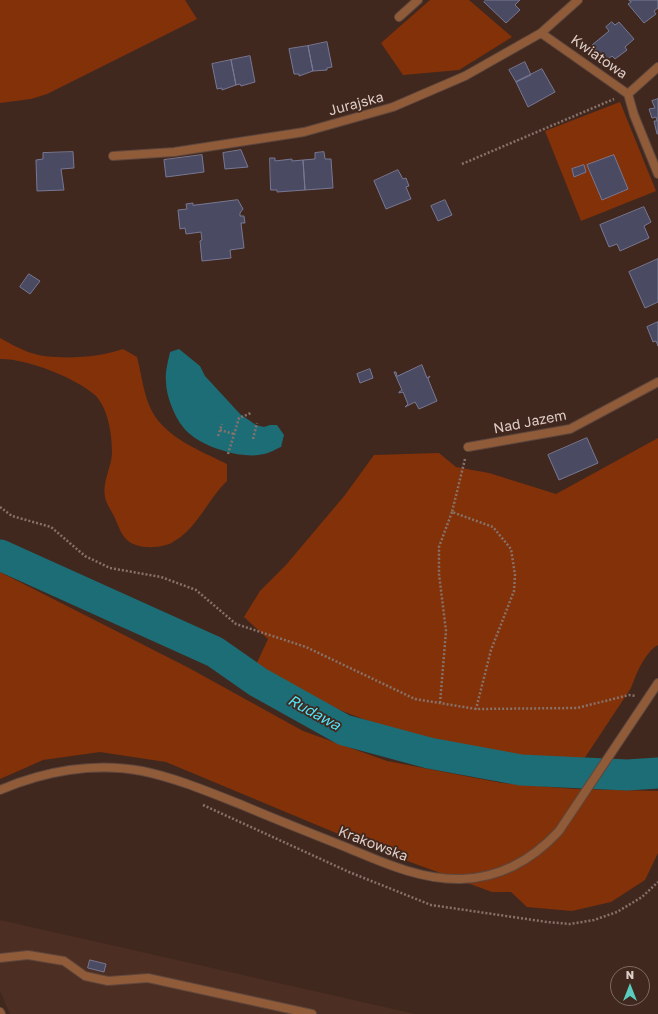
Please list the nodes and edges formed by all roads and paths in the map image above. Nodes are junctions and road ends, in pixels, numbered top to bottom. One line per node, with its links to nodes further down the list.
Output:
1 (418, 0): 3 (street)
2 (578, 0): 4 (street, Jurajska)
3 (399, 17)
4 (541, 33): 6 (street, Kwiatowa); 7 (street, Jurajska)
5 (658, 68): 6 (street, Kwiatowa)
6 (628, 94): 8 (path); 9 (street)
7 (113, 156)
8 (462, 164)
9 (658, 174)
10 (658, 382): 18 (street, Nad Jazem)
11 (251, 413): 15 (path)
12 (257, 423): 17 (path)
13 (222, 424): 14 (path)
14 (220, 430): 15 (path); 16 (path)
15 (234, 434): 19 (path)
16 (218, 436)
17 (253, 439)
18 (468, 447): 21 (path)
19 (228, 454)
20 (0, 507): 24 (path)
21 (452, 512): 24 (path); 25 (path)
22 (658, 683): 23 (street, Krakowska)
23 (646, 699): 25 (path); 26 (street, Krakowska)
24 (440, 703): 25 (path)
25 (476, 709)
26 (0, 790)
27 (200, 804): 28 (path)
28 (658, 882)
29 (0, 958): 30 (street)
30 (312, 1014)

